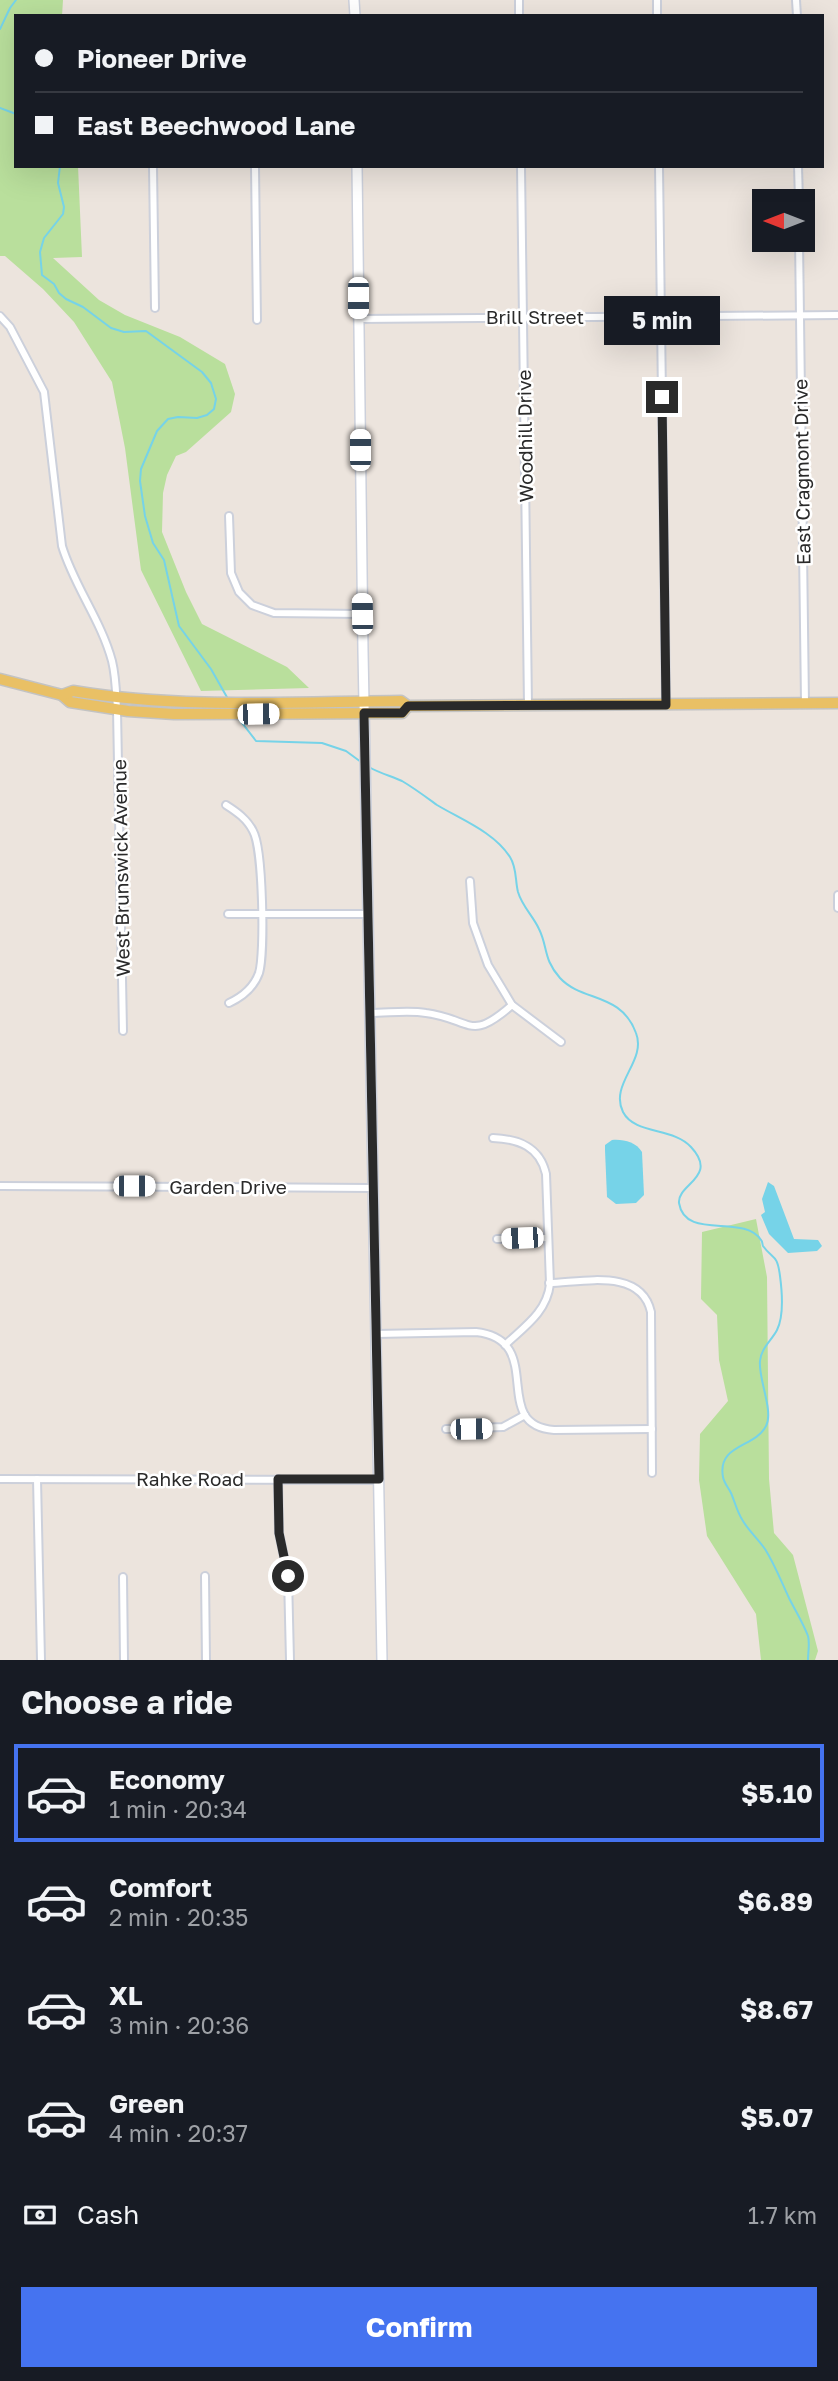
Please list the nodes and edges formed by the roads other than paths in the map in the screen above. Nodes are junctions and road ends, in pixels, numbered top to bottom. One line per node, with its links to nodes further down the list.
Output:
1 (153, 168): 9 (street)
2 (255, 168): 16 (street)
3 (357, 168): 15 (main road)
4 (521, 168): 14 (street, Woodhill Drive)
5 (659, 168): 13 (street)
6 (798, 168): 7 (street)
7 (799, 189)
8 (799, 252): 11 (street, East Cragmont Drive)
9 (155, 308)
10 (838, 314): 11 (street, Brill Street)
11 (800, 315): 13 (street, Brill Street); 23 (street, East Cragmont Drive)
12 (0, 316): 22 (street, West Brunswick Avenue)
13 (661, 316): 14 (street, Brill Street); 24 (street)
14 (523, 318): 15 (street, Brill Street); 26 (street, Woodhill Drive)
15 (359, 319): 18 (main road)
16 (257, 320)
17 (229, 516): 18 (street)
18 (362, 614): 20 (main road)
19 (0, 679): 22 (main road)
20 (364, 701): 22 (main road); 25 (main road); 27 (main road)
21 (838, 703): 23 (main road)
22 (117, 704): 27 (main road); 38 (street, West Brunswick Avenue)
23 (805, 704): 24 (main road)
24 (666, 705): 26 (main road)
25 (408, 706): 26 (main road); 27 (main road)
26 (528, 706)
27 (364, 713): 34 (main road)
28 (226, 805): 33 (street)
29 (470, 881): 36 (street)
30 (838, 895): 31 (street)
31 (838, 908)
32 (228, 914): 33 (street)
33 (261, 914): 34 (street); 35 (street)
34 (368, 914): 37 (main road)
35 (229, 1003)
36 (512, 1005): 37 (street); 39 (street)
37 (370, 1013): 42 (main road)
38 (123, 1031)
39 (561, 1042)
40 (494, 1138): 43 (street)
41 (0, 1186): 42 (street, Garden Drive)
42 (373, 1188): 46 (main road)
43 (548, 1238): 44 (street); 45 (street)
44 (497, 1239)
45 (550, 1283): 47 (street); 50 (street)
46 (376, 1334): 47 (street); 55 (main road)
47 (505, 1345): 48 (street)
48 (524, 1415): 49 (street); 50 (street)
49 (446, 1429)
50 (652, 1429): 51 (street)
51 (652, 1473)
52 (0, 1479): 53 (street, Rahke Road)
53 (37, 1479): 54 (street, Rahke Road); 58 (street)
54 (278, 1479): 55 (street, Rahke Road); 61 (street)
55 (379, 1479): 62 (main road)
56 (122, 1577): 59 (street)
57 (205, 1577): 60 (street)
58 (41, 1660)
59 (124, 1660)
60 (206, 1660)
61 (290, 1660)
62 (382, 1660)

